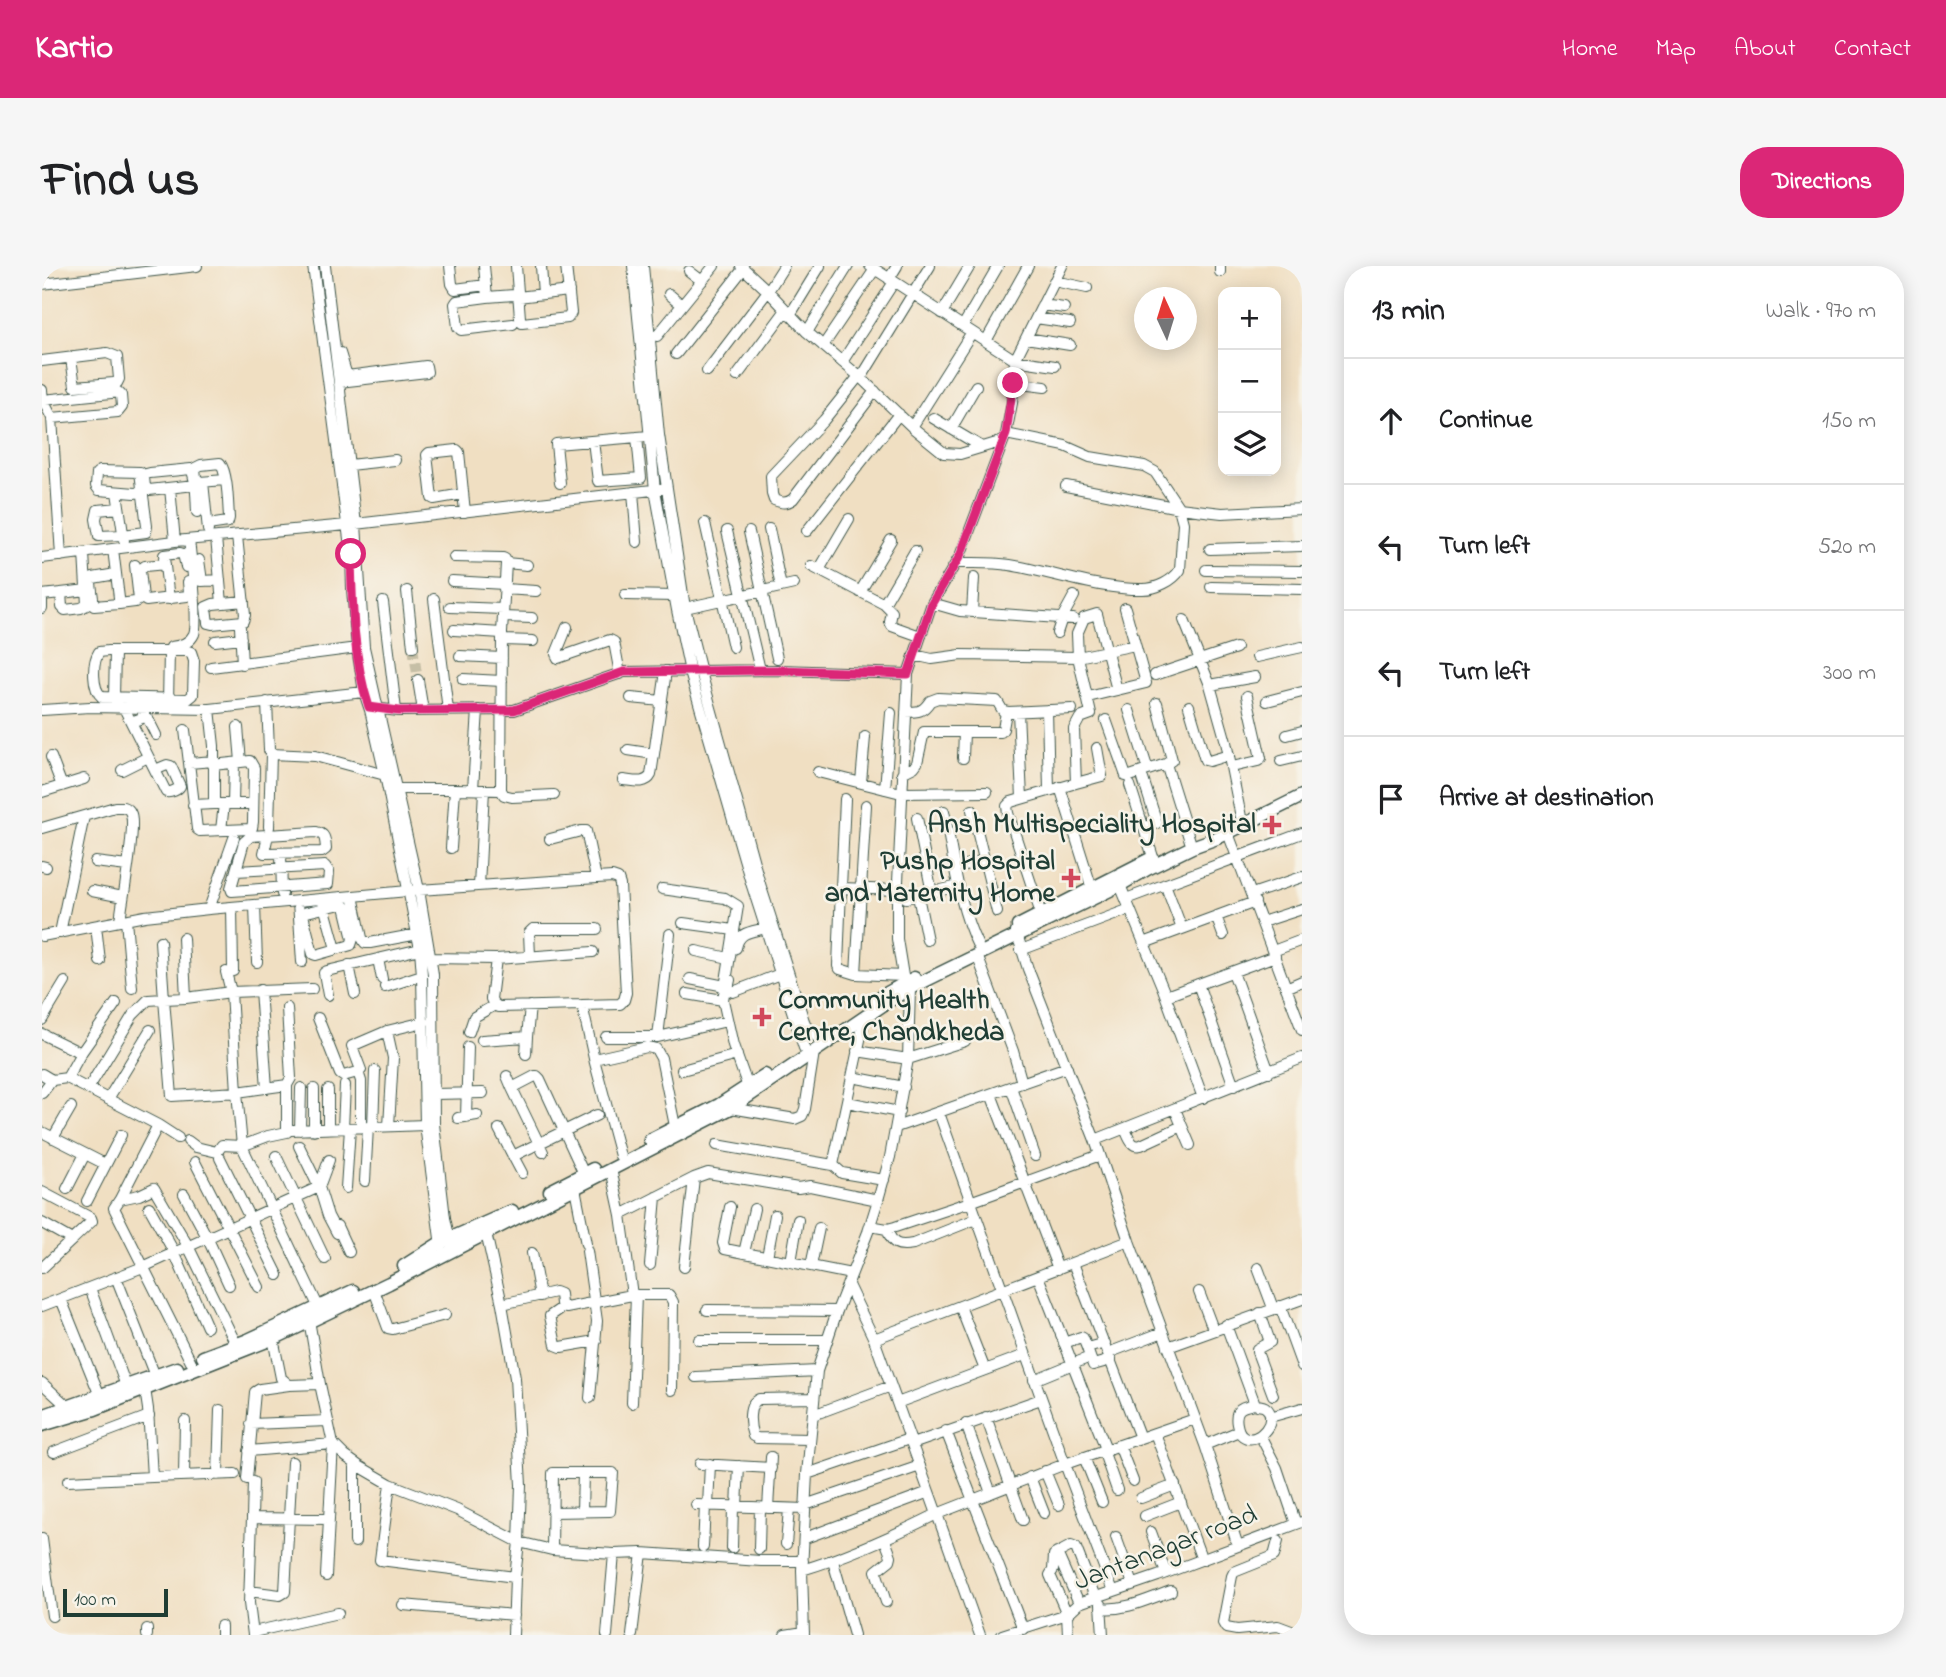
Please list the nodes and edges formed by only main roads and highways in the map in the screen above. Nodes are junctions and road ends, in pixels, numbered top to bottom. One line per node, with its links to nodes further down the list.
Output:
1 (1301, 798): 2 (main road); 2 (main road)
2 (1227, 828): 3 (main road); 3 (main road)
3 (1016, 931): 4 (main road)
4 (906, 982): 5 (main road); 5 (main road)
5 (809, 1050): 6 (main road); 6 (main road)
6 (446, 1246): 7 (main road); 7 (main road)
7 (312, 1313): 8 (main road); 9 (main road)
8 (42, 1416)
9 (42, 1425)

